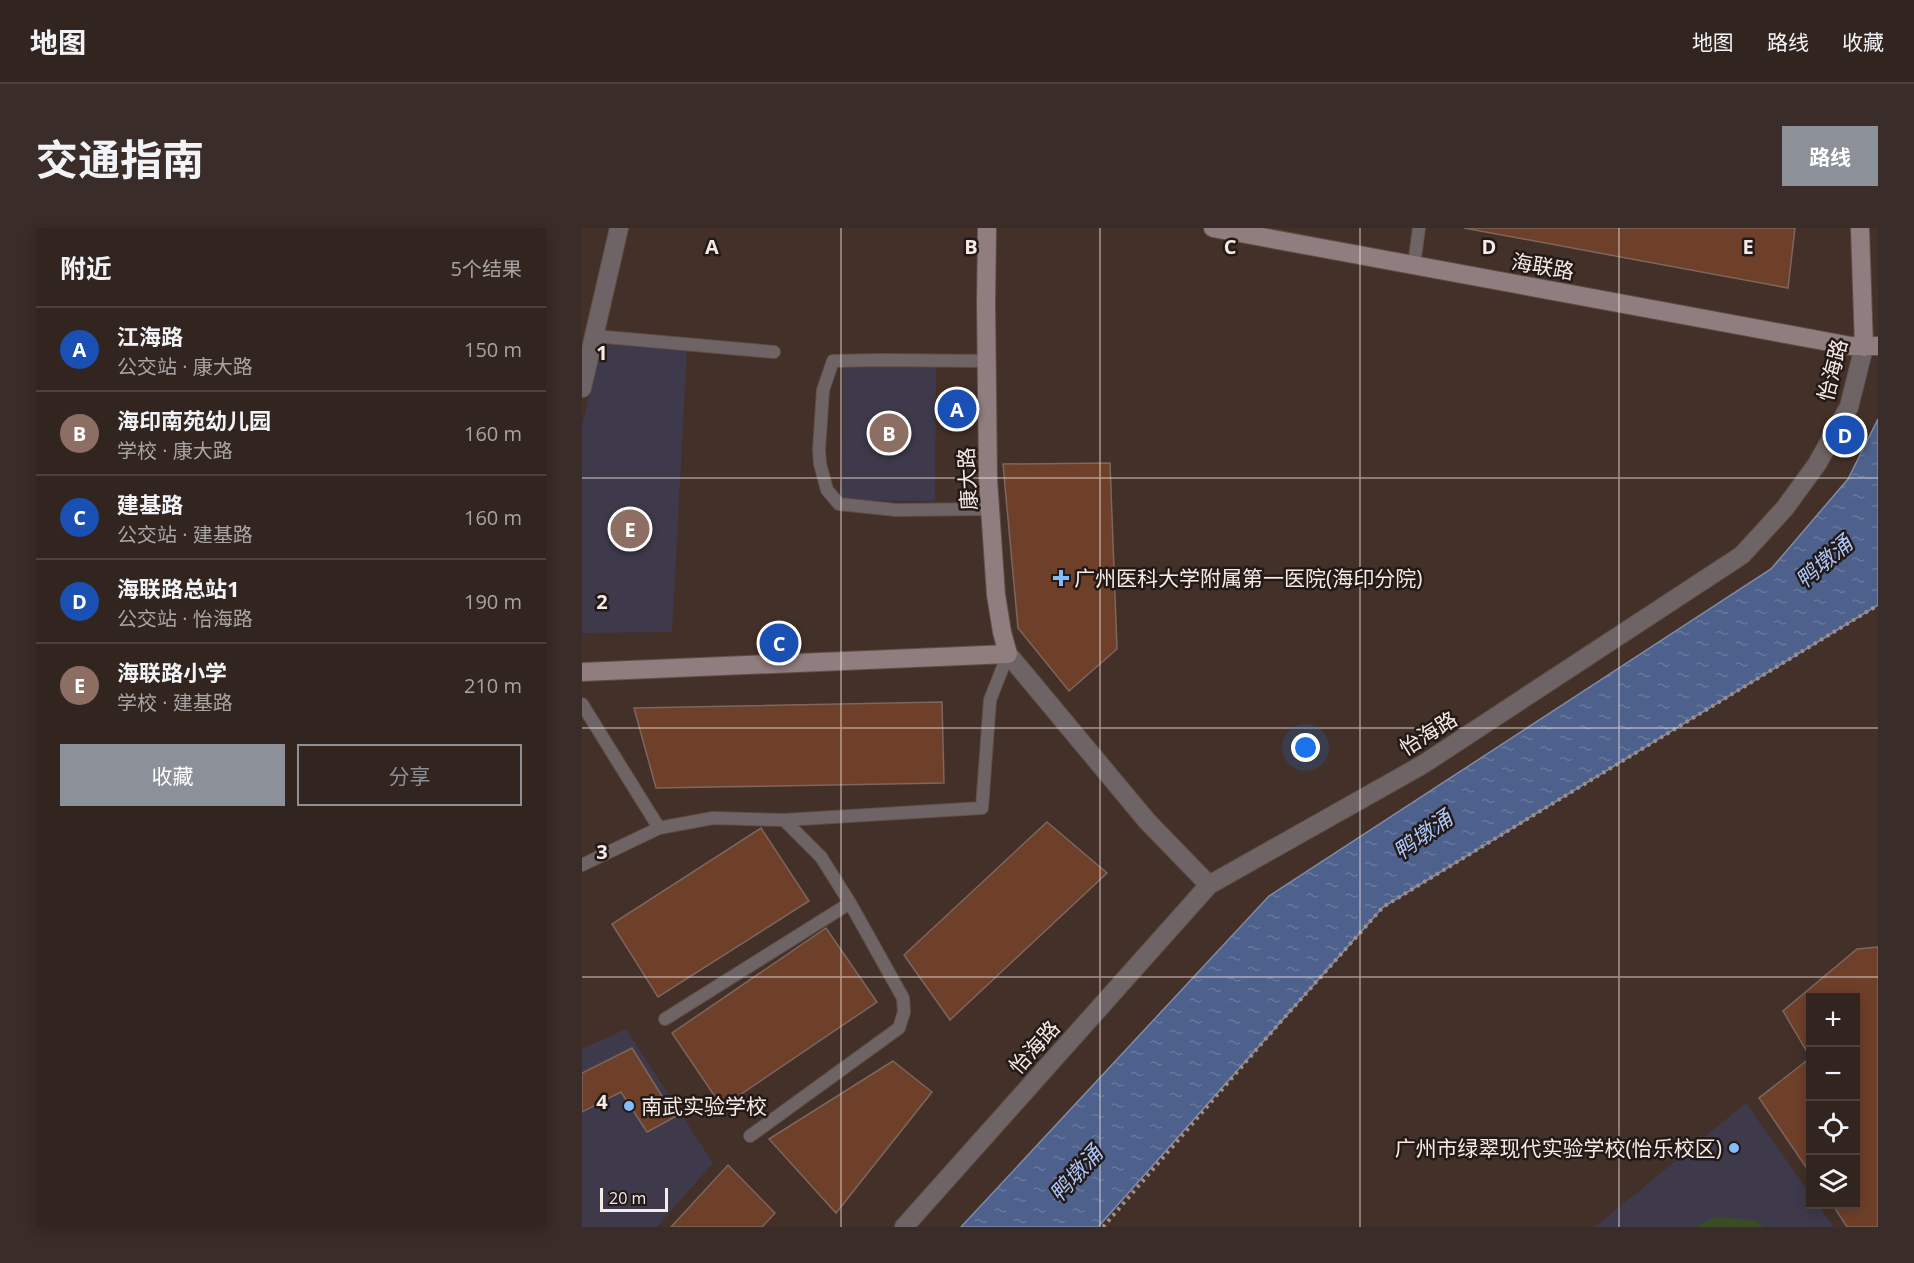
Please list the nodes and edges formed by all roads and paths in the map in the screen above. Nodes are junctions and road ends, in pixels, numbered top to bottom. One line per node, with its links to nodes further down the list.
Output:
1 (619, 228): 7 (street)
2 (987, 228): 10 (street, 康大路)
3 (1214, 228): 6 (street, 海联路)
4 (1419, 228): 6 (lane)
5 (1860, 228): 8 (street, 怡海路)
6 (1414, 265): 8 (street, 海联路)
7 (594, 336): 9 (lane); 11 (street)
8 (1871, 346): 20 (street, 怡海路)
9 (774, 352)
10 (987, 361): 12 (street, 康大路); 12 (lane)
11 (582, 388)
12 (990, 509): 14 (street, 康大路)
13 (1878, 605): 25 (path)
14 (1008, 654): 15 (street); 17 (lane); 20 (street)
15 (582, 672)
16 (582, 704): 18 (lane)
17 (784, 820): 18 (lane); 21 (lane)
18 (659, 828): 19 (lane)
19 (582, 865)
20 (1209, 885): 24 (street, 怡海路)
21 (850, 903): 22 (lane); 23 (lane)
22 (665, 1019)
23 (750, 1136)
24 (904, 1227)
25 (1103, 1227)

